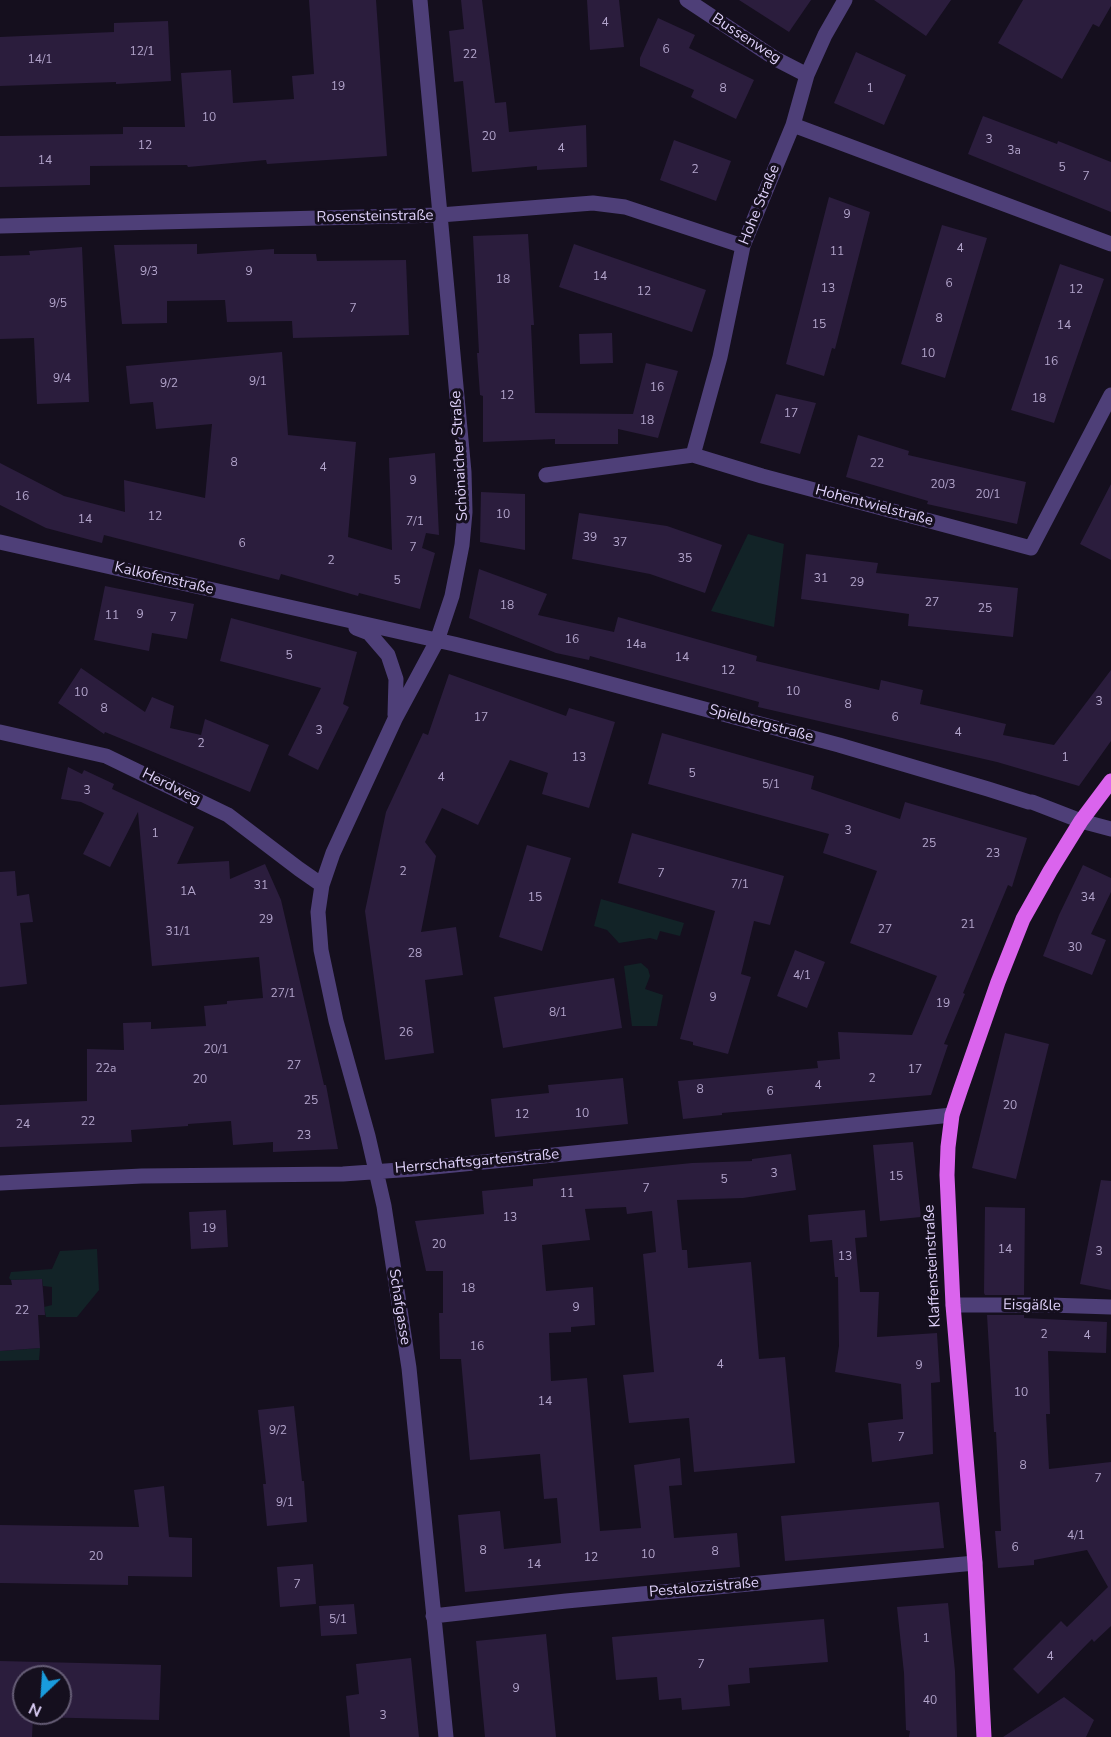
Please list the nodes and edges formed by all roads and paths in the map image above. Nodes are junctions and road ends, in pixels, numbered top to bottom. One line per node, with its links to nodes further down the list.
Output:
1 (420, 0): 6 (street, Schönaicher Straße)
2 (687, 0): 4 (street, Bussenweg)
3 (845, 0): 4 (street, Hohe Straße)
4 (807, 75): 5 (street, Hohe Straße)
5 (793, 125): 8 (street); 9 (street, Hohe Straße)
6 (440, 215): 7 (street, Rosensteinstraße); 9 (street, Rosensteinstraße); 15 (street, Schönaicher Straße)
7 (0, 226)
8 (1111, 244)
9 (743, 246): 11 (street, Hohe Straße)
10 (1111, 395): 11 (street, Hohentwielstraße)
11 (693, 455): 12 (street, Hohentwielstraße)
12 (546, 476)
13 (0, 542): 14 (street, Kalkofenstraße)
14 (328, 616): 15 (street, Kalkofenstraße); 16 (street, Kalkofenstraße)
15 (437, 641): 16 (street, Schönaicher Straße); 19 (street, Spielbergstraße)
16 (395, 719): 21 (street, Schönaicher Straße)
17 (0, 732): 21 (street, Herdweg)
18 (1111, 781): 19 (main road, Klaffensteinstraße)
19 (1081, 821): 20 (street, Spielbergstraße); 22 (main road, Klaffensteinstraße)
20 (1111, 829)
21 (322, 885): 23 (street, Schafgasse)
22 (952, 1116): 23 (street, Herrschaftsgartenstraße); 25 (main road, Klaffensteinstraße)
23 (376, 1171): 24 (street, Herrschaftsgartenstraße); 28 (street, Schafgasse)
24 (0, 1183)
25 (953, 1305): 26 (street, Eisgäßle); 27 (main road, Klaffensteinstraße)
26 (1111, 1307)
27 (975, 1563): 28 (street, Pestalozzistraße); 30 (main road, Klaffensteinstraße)
28 (433, 1616): 29 (street, Schafgasse)
29 (446, 1737)
30 (984, 1737)

